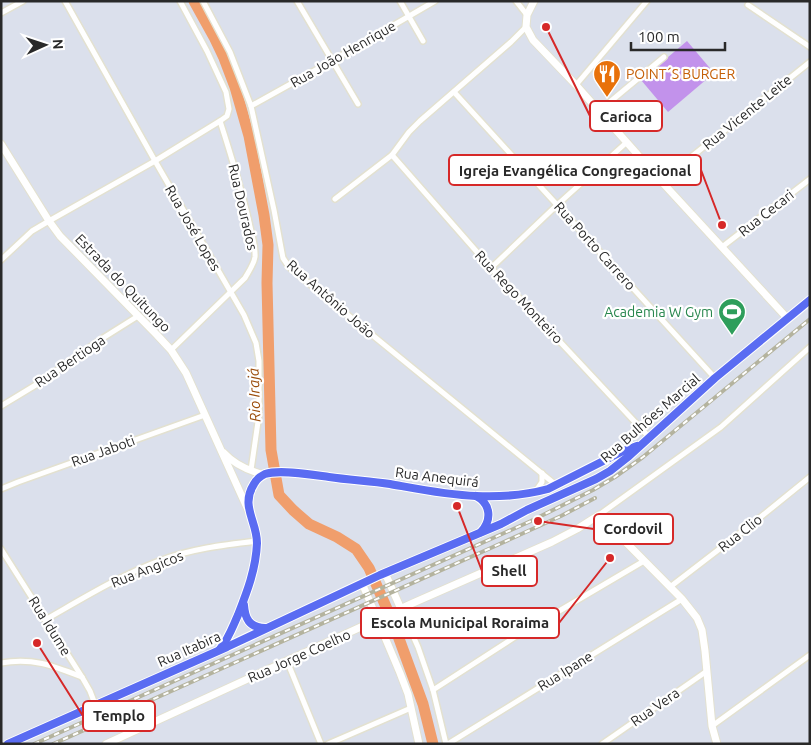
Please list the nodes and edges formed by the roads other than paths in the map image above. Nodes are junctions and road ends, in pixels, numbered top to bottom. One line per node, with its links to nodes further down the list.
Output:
1 (23, 1): 12 (street)
2 (65, 1): 30 (street, Rua José Lopes)
3 (180, 1): 26 (street)
4 (204, 1): 24 (street, Rua Antônio João)
5 (297, 1): 19 (street)
6 (400, 1): 14 (street)
7 (435, 1): 14 (street, Rua João Henrique)
8 (516, 1): 13 (street)
9 (534, 1): 13 (street)
10 (646, 1): 21 (street)
11 (748, 5): 17 (street)
12 (1, 13)
13 (527, 15): 15 (street)
14 (409, 17): 16 (street); 19 (street, Rua João Henrique)
15 (526, 27): 21 (street); 22 (street)
16 (423, 41)
17 (810, 48)
18 (664, 57): 25 (street)
19 (332, 61): 23 (street); 24 (street, Rua João Henrique)
20 (810, 62): 32 (street, Rua Vicente Leite)
21 (576, 85): 25 (street)
22 (454, 92): 29 (street); 34 (street, Rua Porto Carrero)
23 (358, 104)
24 (251, 106): 52 (street, Rua Antônio João)
25 (599, 111): 27 (street)
26 (220, 121): 30 (street); 39 (street, Rua Dourados)
27 (627, 142): 32 (street); 34 (street)
28 (1, 144): 35 (street, Estrada do Quitungo)
29 (392, 155): 33 (street); 38 (street, Rua Rego Monteiro)
30 (155, 161): 35 (street); 39 (street, Rua José Lopes)
31 (810, 179): 36 (street, Rua Cecari)
32 (661, 181): 36 (street)
33 (335, 199)
34 (557, 204): 38 (street); 45 (street, Rua Porto Carrero)
35 (49, 221): 37 (street); 41 (street, Estrada do Quitungo)
36 (722, 247): 42 (street)
37 (1, 260)
38 (491, 268): 48 (street, Rua Rego Monteiro)
39 (230, 293): 44 (street, Rua Dourados); 51 (street, Rua José Lopes)
40 (810, 300): 42 (main road, Rua Bulhões Marcial)
41 (138, 316): 44 (street, Estrada do Quitungo); 46 (street, Rua Bertioga)
42 (788, 319): 45 (main road, Rua Bulhões Marcial)
43 (810, 347): 60 (street)
44 (171, 350): 47 (street, Estrada do Quitungo)
45 (715, 378): 48 (main road, Rua Bulhões Marcial)
46 (1, 406)
47 (205, 415): 50 (street, Estrada do Quitungo); 56 (street, Rua Jaboti)
48 (649, 437): 49 (main road, Rua Bulhões Marcial)
49 (641, 444): 55 (main road, Rua Anequirá); 61 (main road, Rua Bulhões Marcial)
50 (219, 445): 51 (street, Estrada do Quitungo); 59 (street, Estrada do Quitungo)
51 (251, 470): 53 (street, Estrada do Quitungo)
52 (542, 473): 55 (street, Rua Antônio João); 57 (street)
53 (267, 474): 58 (main road, Rua Anequirá); 59 (main road)
54 (810, 477): 67 (street, Rua Clio)
55 (556, 485): 57 (main road, Rua Anequirá)
56 (1, 490)
57 (536, 492): 58 (main road, Rua Anequirá)
58 (476, 496): 61 (main road)
59 (249, 512): 62 (main road, Estrada do Quitungo)
60 (599, 515): 64 (street); 70 (street, Rua Jorge Coelho)
61 (480, 532): 65 (main road, Rua Bulhões Marcial)
62 (257, 541): 69 (main road, Estrada do Quitungo); 72 (street, Rua Angicos)
63 (2, 552): 72 (street, Rua Idume)
64 (644, 561): 67 (street); 80 (street)
65 (382, 574): 66 (main road, Rua Itabira); 70 (street)
66 (364, 582): 71 (street); 73 (main road, Rua Itabira)
67 (670, 586): 68 (street)
68 (682, 599): 78 (street); 90 (street, Rua Ipane)
69 (243, 603): 73 (main road); 74 (main road, Estrada do Quitungo)
70 (399, 610): 71 (street, Rua Jorge Coelho); 80 (street)
71 (380, 618): 76 (street, Rua Jorge Coelho); 82 (street)
72 (46, 620): 79 (street, Rua Idume)
73 (267, 628): 74 (main road, Rua Itabira)
74 (219, 650): 81 (main road, Rua Itabira)
75 (810, 655): 83 (street)
76 (287, 661): 84 (street, Rua Jorge Coelho); 87 (street)
77 (1, 663): 79 (street)
78 (707, 671): 83 (street); 91 (street, Rua Vera)
79 (82, 677): 81 (street, Rua Idume)
80 (433, 690): 90 (street)
81 (95, 704): 85 (main road, Rua Itabira)
82 (411, 708): 88 (street); 89 (street)
83 (712, 726): 92 (street)
84 (121, 741): 86 (street, Rua Jorge Coelho)
85 (8, 744)
86 (106, 744)
87 (321, 744)
88 (328, 744)
89 (419, 744)
90 (447, 744)
91 (602, 744)
92 (717, 744)

